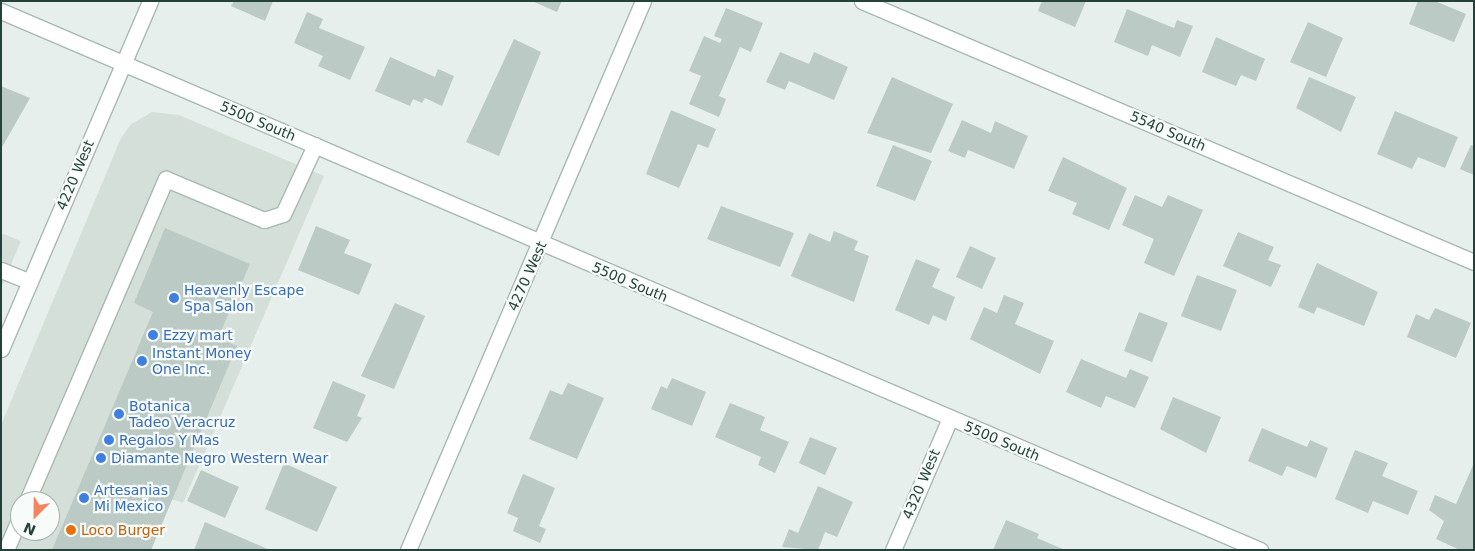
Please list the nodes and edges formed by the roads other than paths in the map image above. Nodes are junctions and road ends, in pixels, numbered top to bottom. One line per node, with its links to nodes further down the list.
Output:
1 (150, 1): 5 (street, 4220 West)
2 (643, 1): 7 (street, 4270 West)
3 (862, 1): 8 (street, 5540 South)
4 (1, 12): 5 (street, 5500 South)
5 (123, 64): 6 (street, 5500 South); 10 (street, 4220 West)
6 (315, 145): 7 (street, 5500 South); 13 (street)
7 (541, 243): 12 (street, 5500 South); 14 (street, 4270 West)
8 (1474, 262)
9 (1, 270): 10 (street)
10 (30, 282): 11 (street, 4220 West)
11 (1, 349)
12 (950, 418): 15 (street, 4320 West); 16 (street, 5500 South)
13 (31, 491)
14 (408, 550)
15 (893, 550)
16 (1260, 550)

